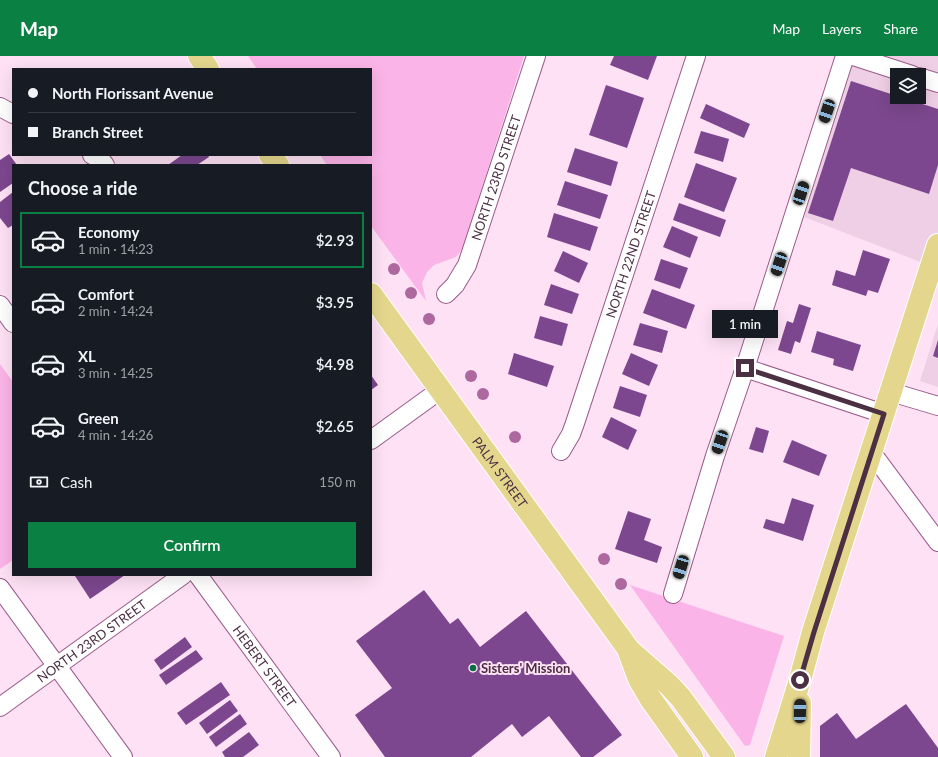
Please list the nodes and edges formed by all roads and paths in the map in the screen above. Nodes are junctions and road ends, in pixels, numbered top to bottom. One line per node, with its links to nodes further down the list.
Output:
1 (199, 56): 6 (main road)
2 (536, 56): 17 (street, NORTH 23RD STREET)
3 (696, 56): 27 (street, NORTH 22ND STREET)
4 (845, 56): 21 (street)
5 (853, 56): 7 (street)
6 (207, 68)
7 (890, 68)
8 (926, 79): 9 (street)
9 (938, 83)
10 (0, 107): 11 (street)
11 (12, 113)
12 (94, 156): 14 (street)
13 (271, 156): 15 (main road)
14 (104, 164)
15 (277, 164)
16 (938, 245): 23 (main road)
17 (446, 294)
18 (372, 295): 22 (main road, PALM STREET)
19 (0, 305): 20 (street)
20 (12, 321)
21 (745, 368): 25 (street); 33 (street)
22 (440, 390): 26 (street); 34 (main road, PALM STREET)
23 (891, 392): 24 (street); 25 (main road)
24 (938, 406)
25 (884, 414): 28 (main road)
26 (372, 439)
27 (561, 452)
28 (872, 453): 29 (street); 36 (main road)
29 (938, 542)
30 (183, 576): 35 (street, NORTH 23RD STREET)
31 (199, 576): 39 (street, HEBERT STREET)
32 (0, 588): 35 (street)
33 (673, 594)
34 (629, 650): 40 (main road, PALM STREET); 41 (main road, PALM STREET)
35 (57, 666): 37 (street, NORTH 23RD STREET); 38 (street)
36 (800, 680): 42 (main road); 43 (main road)
37 (0, 707)
38 (123, 757)
39 (332, 757)
40 (692, 757)
41 (724, 757)
42 (776, 757)
43 (799, 757)

